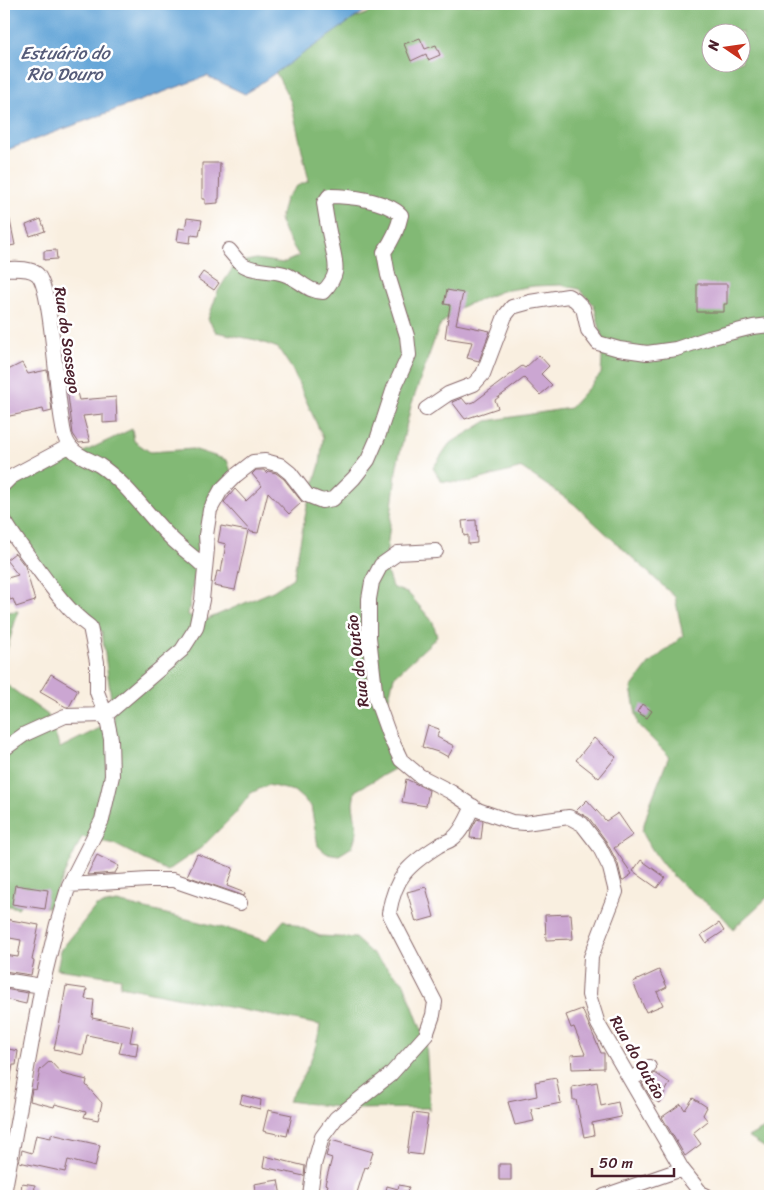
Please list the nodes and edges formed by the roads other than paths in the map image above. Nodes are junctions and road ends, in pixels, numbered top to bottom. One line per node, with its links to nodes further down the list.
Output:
1 (229, 250): 9 (street)
2 (4, 270): 5 (street, Rua do Sossego)
3 (770, 325): 4 (street)
4 (426, 409)
5 (69, 446): 6 (street); 9 (street)
6 (4, 484)
7 (4, 520): 10 (street)
8 (436, 551): 12 (street, Rua do Outão)
9 (205, 568): 10 (street)
10 (106, 715): 11 (street); 13 (street)
11 (4, 749)
12 (473, 806): 18 (street, Rua do Outão); 21 (street)
13 (69, 885): 14 (street); 16 (street)
14 (240, 903)
15 (4, 980): 16 (street)
16 (42, 986): 20 (street)
17 (649, 1067): 18 (street)
18 (631, 1080): 19 (street, Rua do Outão)
19 (682, 1169): 22 (street); 23 (street, Rua do Outão)
20 (4, 1194)
21 (310, 1196)
22 (604, 1196)
23 (706, 1196)

